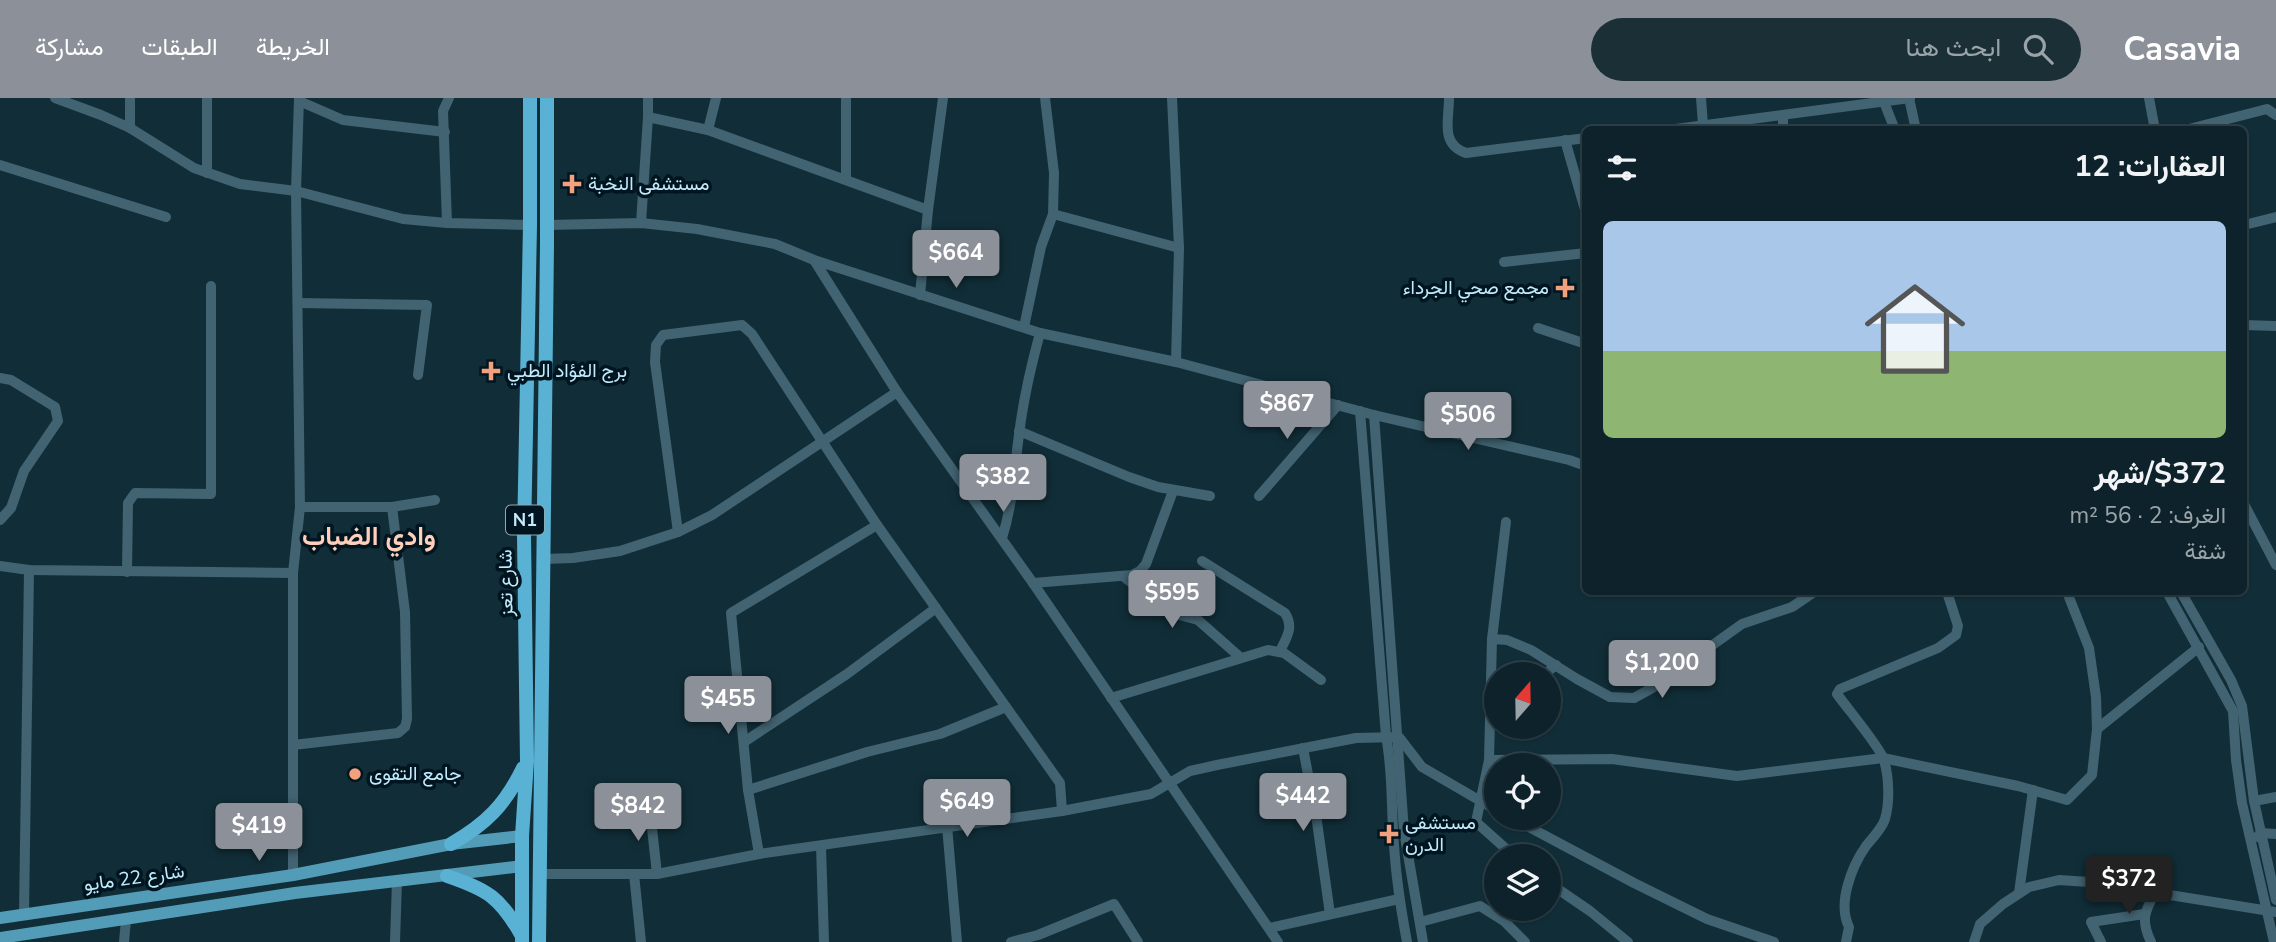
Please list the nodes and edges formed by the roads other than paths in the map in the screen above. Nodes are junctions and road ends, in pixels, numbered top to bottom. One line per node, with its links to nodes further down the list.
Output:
1 (55, 98): 29 (street)
2 (130, 98): 29 (street)
3 (207, 98): 35 (street)
4 (449, 98): 31 (street)
5 (530, 98): 46 (highway, شارع تعز / N1)
6 (547, 98): 47 (highway, شارع تعز / N1)
7 (648, 98): 21 (street)
8 (716, 98): 30 (street)
9 (846, 98): 36 (street)
10 (943, 98): 39 (street)
11 (1045, 98): 40 (street)
12 (1172, 98): 48 (street)
13 (1449, 98): 33 (street)
14 (1701, 98): 22 (street)
15 (1910, 98): 18 (street); 26 (street)
16 (2149, 98): 27 (street)
17 (299, 99): 31 (street); 37 (street)
18 (1884, 102): 19 (street); 25 (street)
19 (1783, 115): 22 (street); 24 (street)
20 (2276, 115): 28 (street)
21 (648, 117): 30 (street); 44 (street)
22 (1703, 125): 23 (street)
23 (1696, 126)
24 (1783, 126)
25 (1893, 126)
26 (1915, 126)
27 (2154, 126)
28 (2201, 126)
29 (130, 128): 35 (street)
30 (708, 130): 36 (street)
31 (445, 132): 43 (street)
32 (1582, 138): 33 (street)
33 (1565, 140): 38 (street)
34 (0, 165): 41 (street)
35 (207, 173): 37 (street)
36 (846, 180): 39 (street)
37 (296, 191): 43 (street); 54 (street)
38 (1582, 199)
39 (928, 210): 53 (street)
40 (1053, 214): 48 (street); 57 (street)
41 (166, 217)
42 (2276, 217): 45 (street)
43 (447, 223): 46 (street)
44 (641, 223): 47 (street); 50 (street)
45 (2247, 224)
46 (530, 225): 47 (highway); 82 (highway, شارع تعز / N1)
47 (547, 225): 83 (highway, شارع تعز / N1)
48 (1179, 248): 61 (street)
49 (1582, 253): 51 (street)
50 (814, 260): 53 (street); 64 (street)
51 (1504, 262)
52 (211, 286): 90 (street)
53 (920, 295): 57 (street)
54 (298, 303): 62 (street); 76 (street)
55 (2247, 325): 56 (street)
56 (2276, 326)
57 (1024, 327): 59 (street)
58 (1538, 328): 60 (street)
59 (1040, 332): 61 (street); 68 (street)
60 (1582, 343)
61 (1176, 362): 65 (street)
62 (418, 375)
63 (0, 377): 78 (street)
64 (897, 393): 69 (street); 84 (street)
65 (1338, 405): 66 (street); 73 (street)
66 (1360, 411): 67 (street); 111 (street)
67 (1374, 415): 70 (street); 112 (street)
68 (1020, 431): 71 (street); 84 (street)
69 (822, 442): 80 (street); 81 (street); 81 (street)
70 (1582, 465)
71 (1173, 491): 72 (street); 92 (street)
72 (1210, 496)
73 (1259, 496)
74 (435, 500): 75 (street)
75 (392, 507): 76 (street); 114 (street)
76 (300, 508): 91 (street)
77 (2247, 510): 87 (street)
78 (0, 520)
79 (1506, 522): 100 (street)
80 (877, 525): 99 (street); 113 (street)
81 (678, 532): 85 (street)
82 (524, 536): 83 (highway); 118 (highway, شارع تعز / N1)
83 (543, 536): 85 (highway, شارع تعز / N1)
84 (1002, 538): 93 (street)
85 (544, 559): 140 (highway, شارع تعز / N1)
86 (1202, 561): 102 (street)
87 (2276, 565)
88 (0, 566): 89 (street)
89 (29, 570): 90 (street); 154 (street)
90 (127, 572): 91 (street)
91 (293, 573): 114 (street)
92 (1123, 576): 93 (street); 103 (street)
93 (1034, 583): 108 (street)
94 (1809, 595): 106 (street)
95 (1948, 595): 116 (street)
96 (2068, 595): 110 (street)
97 (2169, 595): 101 (street)
98 (2183, 595): 125 (street)
99 (936, 608): 109 (street); 113 (street)
100 (1492, 639): 104 (street); 105 (street)
101 (2199, 647): 110 (street); 134 (street)
102 (1280, 651): 103 (street); 107 (street)
103 (1241, 658): 108 (street)
104 (1492, 662)
105 (1550, 662)
106 (1561, 668)
107 (1321, 680)
108 (1111, 698): 120 (street)
109 (1006, 707): 121 (street); 128 (street)
110 (2096, 729): 122 (street)
111 (1386, 736): 112 (street); 115 (street); 151 (street)
112 (1399, 737): 124 (street); 159 (street)
113 (744, 742): 121 (street)
114 (293, 745): 143 (street)
115 (1303, 748): 120 (street); 155 (street)
116 (1883, 758): 117 (street); 122 (street); 178 (street)
117 (1561, 759)
118 (527, 761): 133 (highway, شارع تعز / N1); 135 (highway)
119 (1484, 780): 124 (street)
120 (1170, 783): 128 (street); 160 (street)
121 (748, 790): 138 (street)
122 (2033, 790): 148 (street)
123 (2276, 797): 125 (street)
124 (1479, 801): 126 (street); 136 (street)
125 (2254, 801): 131 (street)
126 (1484, 804)
127 (650, 810): 142 (street)
128 (1062, 811): 129 (street)
129 (947, 826): 137 (street); 169 (street)
130 (1534, 830): 177 (street)
131 (2262, 833): 132 (street); 134 (street); 152 (street)
132 (2276, 834)
133 (522, 836): 135 (main road, شارع 22 مايو); 139 (highway, شارع تعز / N1)
134 (2251, 841): 153 (street)
135 (451, 844): 143 (main road, شارع 22 مايو)
136 (1501, 844)
137 (821, 846): 138 (street); 168 (street)
138 (759, 854): 142 (street)
139 (523, 866): 144 (main road, شارع 22 مايو); 162 (highway, شارع تعز / N1)
140 (540, 874): 141 (street); 166 (highway, شارع تعز / N1)
141 (634, 874): 142 (street); 167 (street)
142 (657, 874)
143 (293, 875): 147 (main road); 150 (main road, شارع 22 مايو)
144 (447, 876): 145 (main road, شارع 22 مايو); 162 (highway)
145 (397, 881): 147 (main road, شارع 22 مايو); 165 (street)
146 (1561, 891): 176 (street)
147 (295, 893): 158 (main road, شارع 22 مايو)
148 (2019, 893): 149 (street); 179 (street)
149 (2155, 893): 153 (street); 156 (street)
150 (122, 900): 154 (main road, شارع 22 مايو); 158 (main road)
151 (1399, 900): 155 (street); 173 (street)
152 (2276, 900)
153 (2271, 912): 182 (street)
154 (24, 914): 157 (main road, شارع 22 مايو)
155 (1330, 914): 160 (street)
156 (2144, 914): 180 (street); 181 (street)
157 (0, 918)
158 (126, 920): 161 (main road, شارع 22 مايو); 164 (street)
159 (1420, 922): 174 (street); 175 (street)
160 (1269, 928): 172 (street)
161 (0, 938)
162 (522, 939)
163 (1039, 939): 170 (street); 171 (street)
164 (124, 942)
165 (395, 942)
166 (539, 942)
167 (641, 942)
168 (824, 942)
169 (957, 942)
170 (1010, 942)
171 (1138, 942)
172 (1278, 942)
173 (1407, 942)
174 (1423, 942)
175 (1525, 942)
176 (1628, 942)
177 (1774, 942)
178 (1846, 942)
179 (1974, 942)
180 (2101, 942)
181 (2151, 942)
182 (2274, 942)

